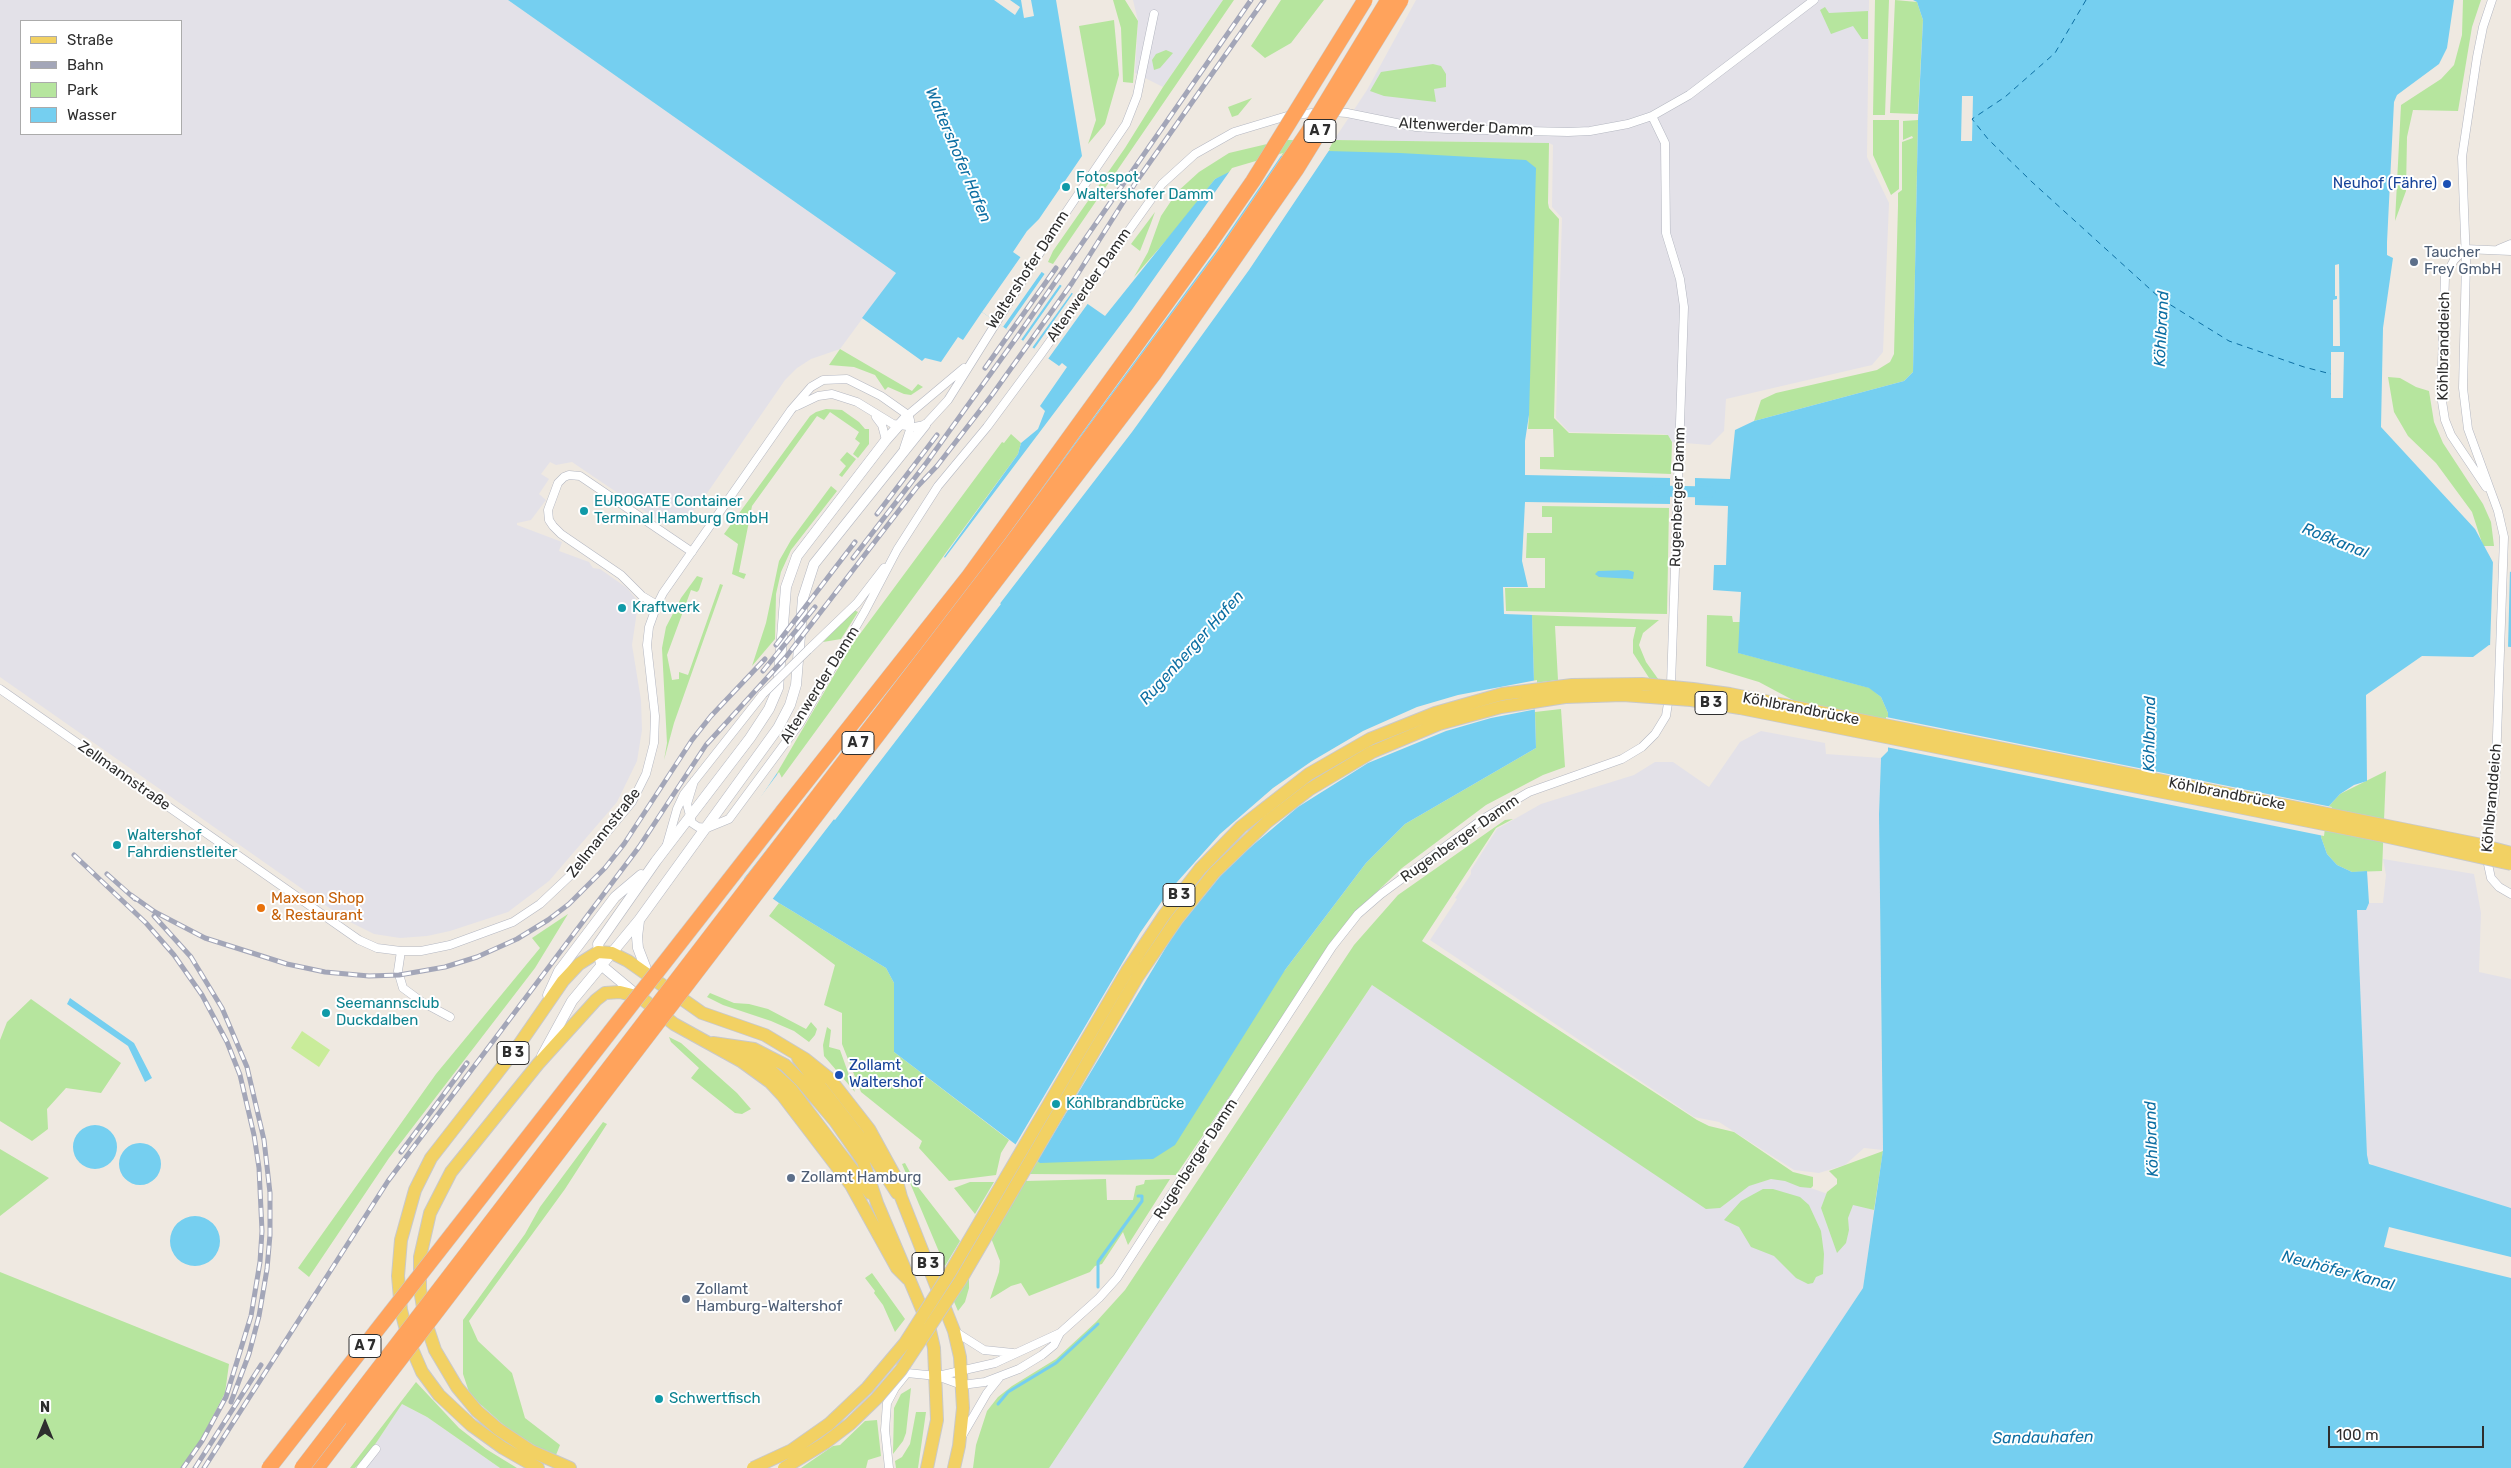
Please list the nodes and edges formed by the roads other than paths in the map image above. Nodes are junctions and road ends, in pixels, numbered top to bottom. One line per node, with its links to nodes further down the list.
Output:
1 (1365, 0): 56 (highway, A 7, bridge)
2 (1388, 0): 57 (highway, A 7, bridge)
3 (1401, 0): 53 (highway, A 7, bridge)
4 (1814, 0): 7 (street, Altenwerder Damm)
5 (2492, 0): 9 (street, Köhlbranddeich)
6 (1154, 14): 12 (street, Waltershofer Damm)
7 (1652, 116): 22 (street, Altenwerder Damm); 47 (street, Rugenberger Damm)
8 (2511, 244): 10 (street)
9 (2466, 249): 10 (street); 21 (street, Köhlbranddeich); 21 (street, Köhlbranddeich)
10 (2497, 250): 11 (street)
11 (2511, 251)
12 (969, 363): 15 (street, Waltershofer Damm); 16 (street, Waltershofer Damm)
13 (791, 410): 14 (street); 15 (street, Zellmannstraße); 23 (street, Zellmannstraße)
14 (874, 414): 17 (street); 19 (street)
15 (908, 415): 17 (street, Altenwerder Damm); 18 (street)
16 (925, 425): 18 (street); 20 (street, Altenwerder Damm)
17 (899, 426): 18 (street); 19 (street, Altenwerder Damm)
18 (911, 427): 20 (street)
19 (886, 440): 27 (street, Altenwerder Damm)
20 (901, 456): 28 (street, Altenwerder Damm)
21 (2493, 497): 33 (street, Köhlbranddeich)
22 (897, 550): 26 (street, Altenwerder Damm, bridge); 28 (street, Altenwerder Damm)
23 (692, 552): 24 (street, Zellmannstraße); 24 (street)
24 (657, 605): 35 (street, Zellmannstraße)
25 (0, 689): 35 (street, Zellmannstraße)
26 (694, 782): 27 (street, Altenwerder Damm); 29 (street, Altenwerder Damm)
27 (689, 817): 28 (street); 29 (street, Altenwerder Damm)
28 (707, 828): 34 (street, Altenwerder Damm)
29 (666, 848): 31 (street, Altenwerder Damm)
30 (2511, 853): 63 (main road, Köhlbrandbrücke / B 3, bridge)
31 (656, 861): 36 (street, Altenwerder Damm); 41 (street, Altenwerder Damm)
32 (2511, 864): 64 (main road, Köhlbrandbrücke / B 3, bridge)
33 (2511, 894)
34 (639, 920): 37 (street, Altenwerder Damm); 39 (street)
35 (401, 952): 42 (street)
36 (598, 952): 37 (main road, B 3); 38 (street); 41 (main road, B 3)
37 (612, 953): 38 (street, Altenwerder Damm); 39 (main road, B 3)
38 (601, 965): 40 (street, B 3); 44 (street)
39 (648, 974): 46 (main road, B 3)
40 (640, 997): 43 (main road, B 3); 44 (main road, B 3)
41 (543, 1007): 61 (main road, B 3)
42 (450, 1017)
43 (705, 1042): 45 (main road, B 3); 45 (main road, B 3)
44 (538, 1064): 62 (main road, B 3)
45 (908, 1279): 50 (main road, B 3)
46 (954, 1331): 48 (street, Rugenberger Damm); 49 (main road, B 3)
47 (1060, 1333): 48 (street, Rugenberger Damm); 51 (street, Rugenberger Damm)
48 (1015, 1353): 49 (street, Rugenberger Damm)
49 (961, 1370): 50 (street, Rugenberger Damm); 52 (main road, B 3)
50 (937, 1376): 52 (street, Rugenberger Damm); 65 (street); 66 (main road, B 3)
51 (1001, 1377): 52 (street, Rugenberger Damm); 54 (street)
52 (962, 1384): 54 (main road, B 3)
53 (353, 1421): 58 (highway, A 7); 59 (highway)
54 (960, 1439): 67 (main road, B 3)
55 (376, 1449): 60 (street)
56 (270, 1468)
57 (302, 1468)
58 (317, 1468)
59 (325, 1468)
60 (361, 1468)
61 (538, 1468)
62 (570, 1468)
63 (753, 1468)
64 (784, 1468)
65 (889, 1468)
66 (928, 1468)
67 (954, 1468)

